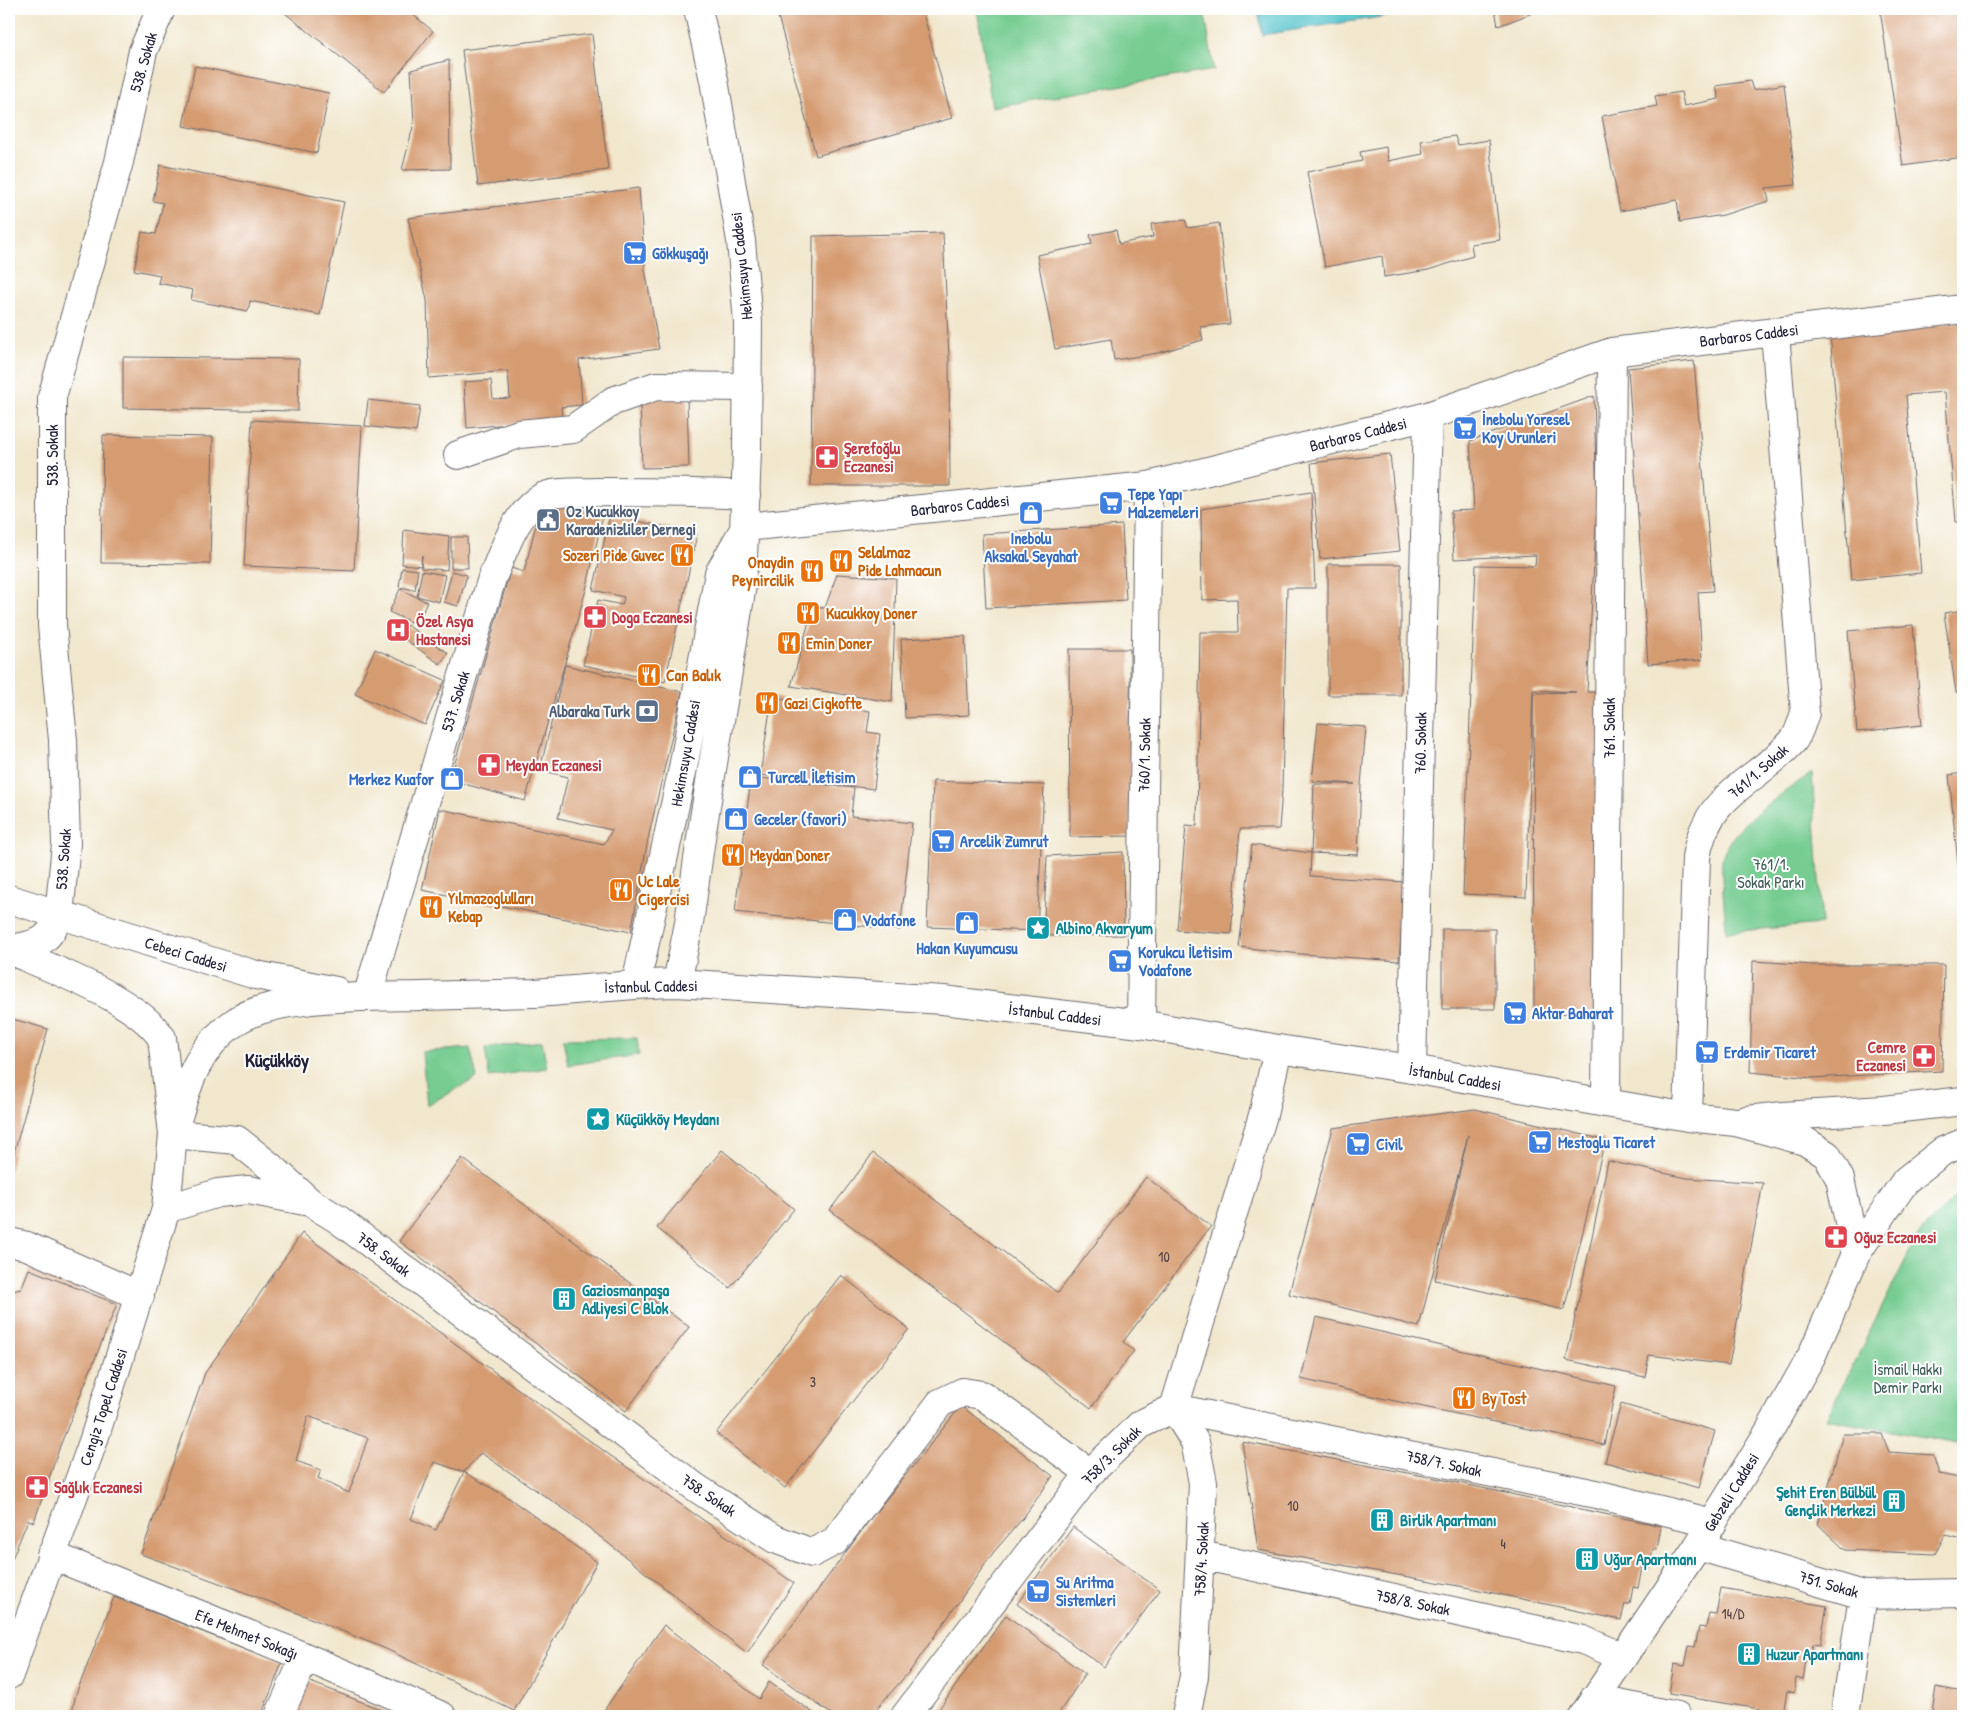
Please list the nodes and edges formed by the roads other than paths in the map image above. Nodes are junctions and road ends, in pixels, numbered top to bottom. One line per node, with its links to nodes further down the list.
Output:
1 (161, 9): 13 (street, 538. Sokak)
2 (698, 9): 6 (street, Hekimsuyu Caddesi)
3 (1963, 309): 4 (street, Barbaros Caddesi)
4 (1775, 332): 5 (street, Barbaros Caddesi); 23 (street, 761/1. Sokak)
5 (1612, 352): 7 (street, Barbaros Caddesi); 22 (street, 761. Sokak)
6 (748, 387): 8 (street); 10 (street, Hekimsuyu Caddesi)
7 (1428, 416): 9 (street, Barbaros Caddesi); 20 (street, 760. Sokak)
8 (458, 455)
9 (1148, 486): 11 (street, Barbaros Caddesi); 18 (street, 760/1. Sokak)
10 (746, 495): 11 (street, Hekimsuyu Caddesi); 17 (street, 537. Sokak)
11 (745, 527): 15 (street, Hekimsuyu Caddesi); 16 (street, Hekimsuyu Caddesi)
12 (9, 899): 13 (street, Cebeci Caddesi)
13 (59, 915): 14 (street); 17 (street, Cebeci Caddesi)
14 (9, 950): 25 (street)
15 (677, 983): 16 (street, İstanbul Caddesi); 18 (street, İstanbul Caddesi)
16 (636, 984): 17 (street, İstanbul Caddesi)
17 (367, 997): 25 (street)
18 (1141, 1024): 19 (street, İstanbul Caddesi)
19 (1278, 1050): 20 (street, İstanbul Caddesi); 32 (street)
20 (1412, 1069): 22 (street, İstanbul Caddesi)
21 (1963, 1101): 24 (street)
22 (1606, 1104): 23 (street, İstanbul Caddesi)
23 (1688, 1117): 24 (street, İstanbul Caddesi)
24 (1736, 1122): 30 (street)
25 (173, 1134): 27 (street); 28 (street, Cengiz Topel Caddesi)
26 (1963, 1143): 30 (street, Gebzeli Caddesi)
27 (310, 1202): 28 (street); 33 (street, 758. Sokak)
28 (166, 1209): 31 (street, Cengiz Topel Caddesi)
29 (9, 1242): 31 (street)
30 (1856, 1254): 34 (street, Gebzeli Caddesi)
31 (140, 1296): 36 (street, Cengiz Topel Caddesi)
32 (1174, 1408): 33 (street, 758/3. Sokak); 34 (street, 758/7. Sokak); 37 (street, 758/4. Sokak)
33 (1090, 1473): 46 (street, 758/3. Sokak)
34 (1713, 1523): 35 (street, Gebzeli Caddesi)
35 (1698, 1546): 39 (street, 751. Sokak); 41 (street, Gebzeli Caddesi)
36 (51, 1555): 40 (street, Efe Mehmet Sokağı); 42 (street, Cengiz Topel Caddesi)
37 (1201, 1555): 41 (street, 758/8. Sokak); 47 (street, 758/4. Sokak)
38 (1963, 1593): 39 (street, 751. Sokak)
39 (1863, 1595): 49 (street)
40 (305, 1657): 44 (street); 45 (street, Efe Mehmet Sokağı)
41 (1623, 1657): 43 (street, Gebzeli Caddesi)
42 (9, 1675)
43 (1588, 1708): 48 (street)
44 (280, 1716)
45 (442, 1716)
46 (905, 1716)
47 (1186, 1716)
48 (1677, 1716)
49 (1845, 1716)

